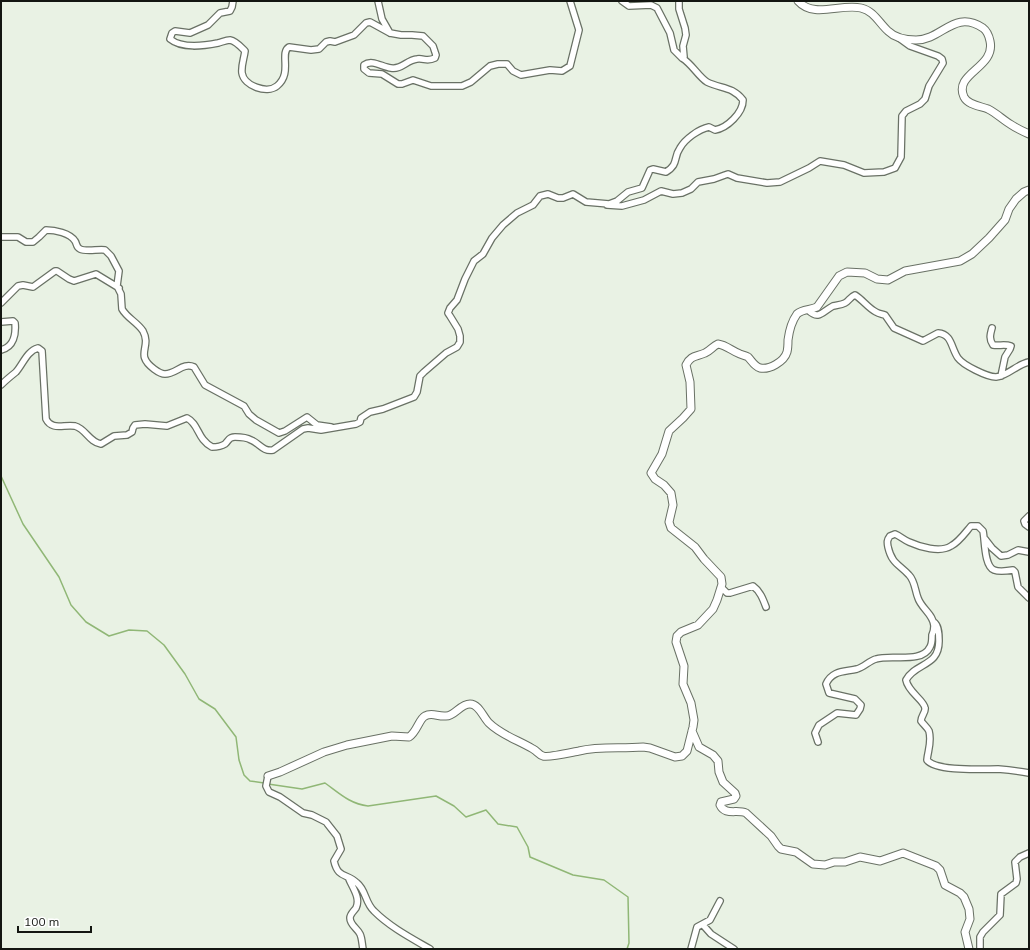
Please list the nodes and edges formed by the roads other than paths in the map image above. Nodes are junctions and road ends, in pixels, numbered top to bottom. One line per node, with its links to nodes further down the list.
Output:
1 (233, 1): 7 (street)
2 (378, 1): 7 (street)
3 (570, 1): 7 (street)
4 (622, 1): 9 (street)
5 (679, 1): 9 (street)
6 (798, 1): 8 (street)
7 (390, 33)
8 (899, 38): 10 (street); 12 (street)
9 (682, 58): 12 (street)
10 (1029, 134)
11 (1029, 190): 16 (street)
12 (603, 203): 23 (street)
13 (1, 237): 14 (street)
14 (118, 288): 15 (street); 23 (street)
15 (1, 303)
16 (808, 310): 21 (street); 28 (street)
17 (1, 322): 19 (street)
18 (992, 328): 21 (street)
19 (1, 350)
20 (1029, 362): 21 (street)
21 (1001, 376)
22 (1, 385): 23 (street)
23 (332, 428)
24 (1029, 516): 25 (street)
25 (1029, 527)
26 (984, 539): 27 (street); 29 (street); 31 (street)
27 (1029, 552)
28 (721, 587): 30 (street); 32 (street)
29 (1029, 598)
30 (766, 607)
31 (933, 621): 33 (street); 34 (street)
32 (692, 731): 35 (street); 44 (street)
33 (818, 742)
34 (1029, 773)
35 (268, 776): 37 (street)
36 (1029, 853): 45 (street)
37 (349, 878): 40 (street); 41 (street)
38 (720, 901): 39 (street)
39 (703, 924): 42 (street); 43 (street)
40 (363, 949)
41 (430, 949)
42 (691, 949)
43 (734, 949)
44 (968, 949)
45 (980, 949)

